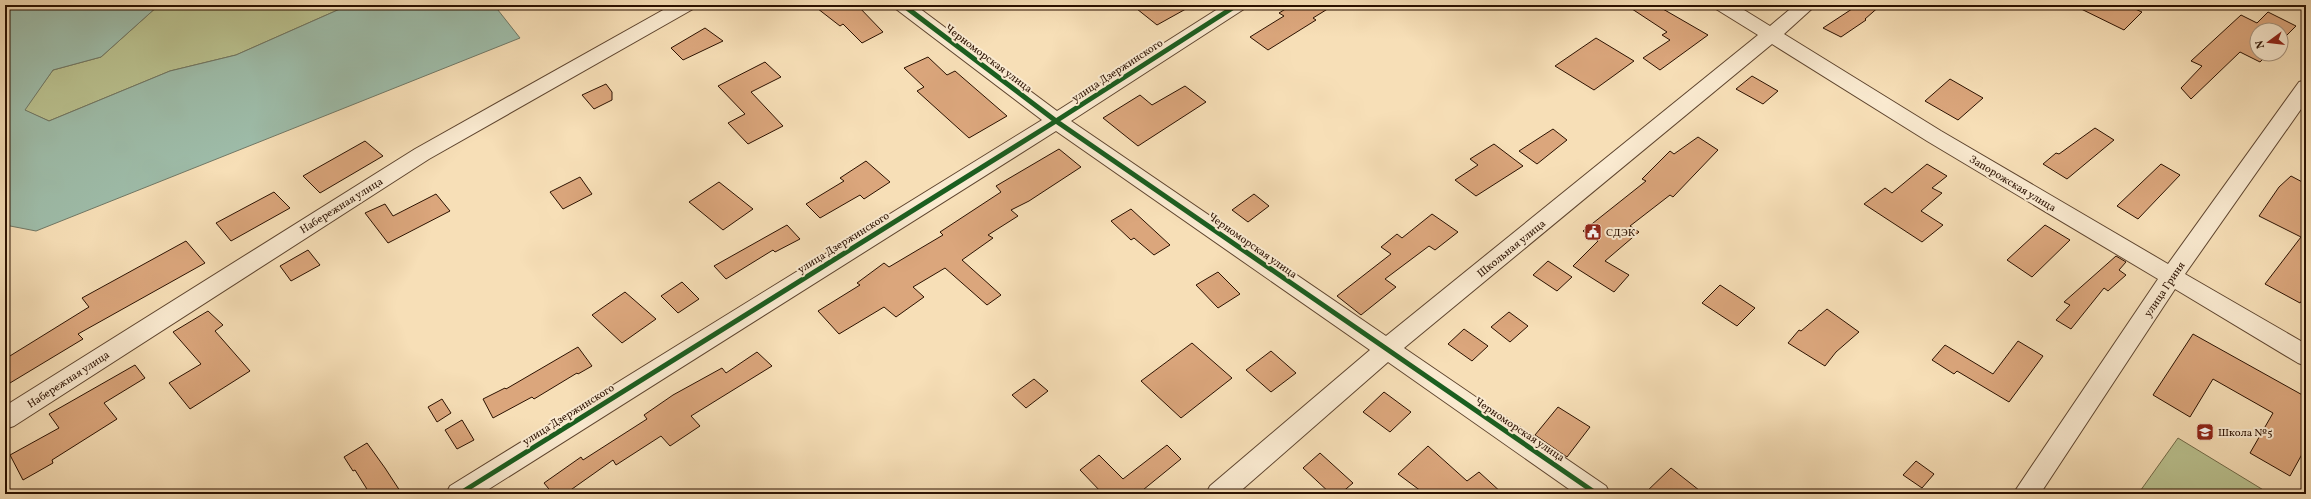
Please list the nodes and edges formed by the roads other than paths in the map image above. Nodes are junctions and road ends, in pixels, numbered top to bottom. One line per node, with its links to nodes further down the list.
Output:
1 (686, 5): 12 (street, Набережная улица)
2 (903, 5): 8 (street, Черноморская улица)
3 (1236, 5): 8 (street, улица Дзержинского)
4 (1723, 5): 6 (street, Запорожская улица)
5 (1807, 5): 6 (street, Школьная улица)
6 (1770, 36): 9 (street, Запорожская улица); 10 (street, Школьная улица)
7 (2306, 87): 9 (street, улица Гриня)
8 (1056, 121): 10 (street, Черноморская улица); 13 (street, улица Дзержинского)
9 (2171, 277): 11 (street, Запорожская улица); 16 (street, улица Гриня)
10 (1386, 350): 14 (street, Школьная улица); 15 (street, Черноморская улица)
11 (2306, 356)
12 (5, 420)
13 (459, 494)
14 (1219, 494)
15 (1597, 494)
16 (2026, 494)

